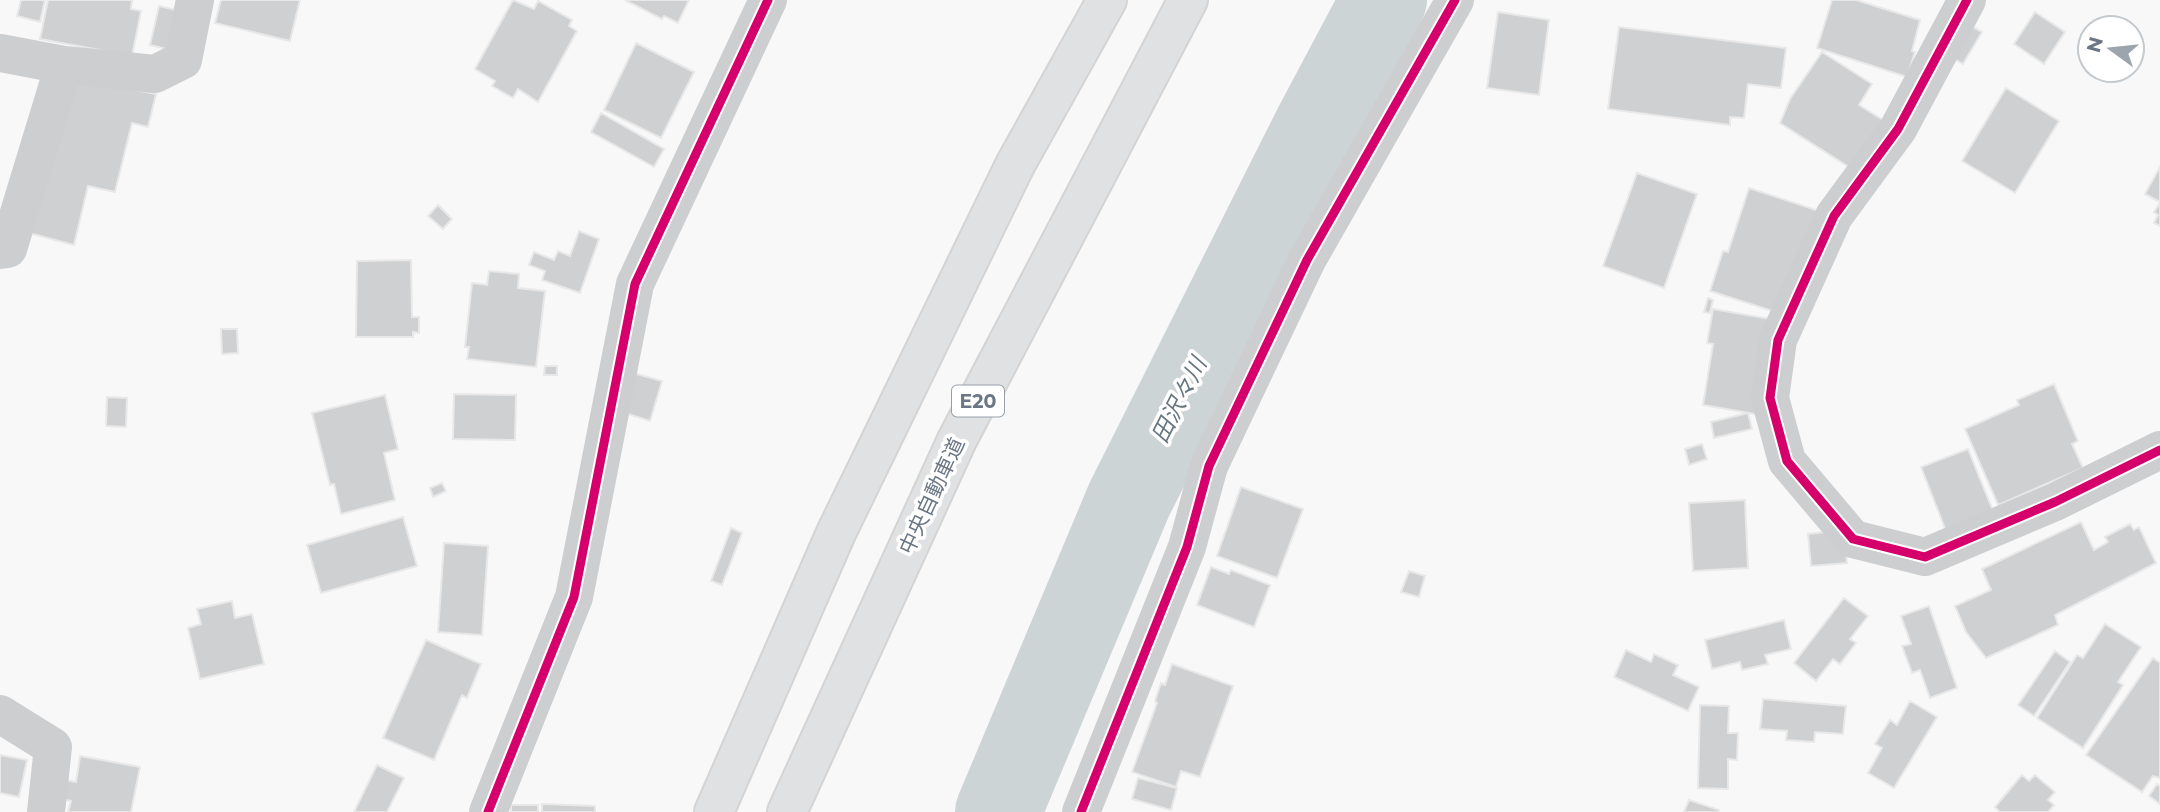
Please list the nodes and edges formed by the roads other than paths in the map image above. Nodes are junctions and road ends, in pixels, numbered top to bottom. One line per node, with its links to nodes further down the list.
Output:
1 (195, 0): 8 (street)
2 (768, 0): 13 (street)
3 (1107, 0): 14 (highway)
4 (1188, 0): 15 (highway, 中央自動車道 / E20)
5 (1455, 0): 16 (street)
6 (1967, 0): 10 (street)
7 (0, 53): 8 (street)
8 (64, 65): 9 (street)
9 (0, 250)
10 (2160, 450)
11 (0, 714): 12 (street)
12 (47, 812)
13 (488, 812)
14 (714, 812)
15 (787, 812)
16 (1081, 812)

